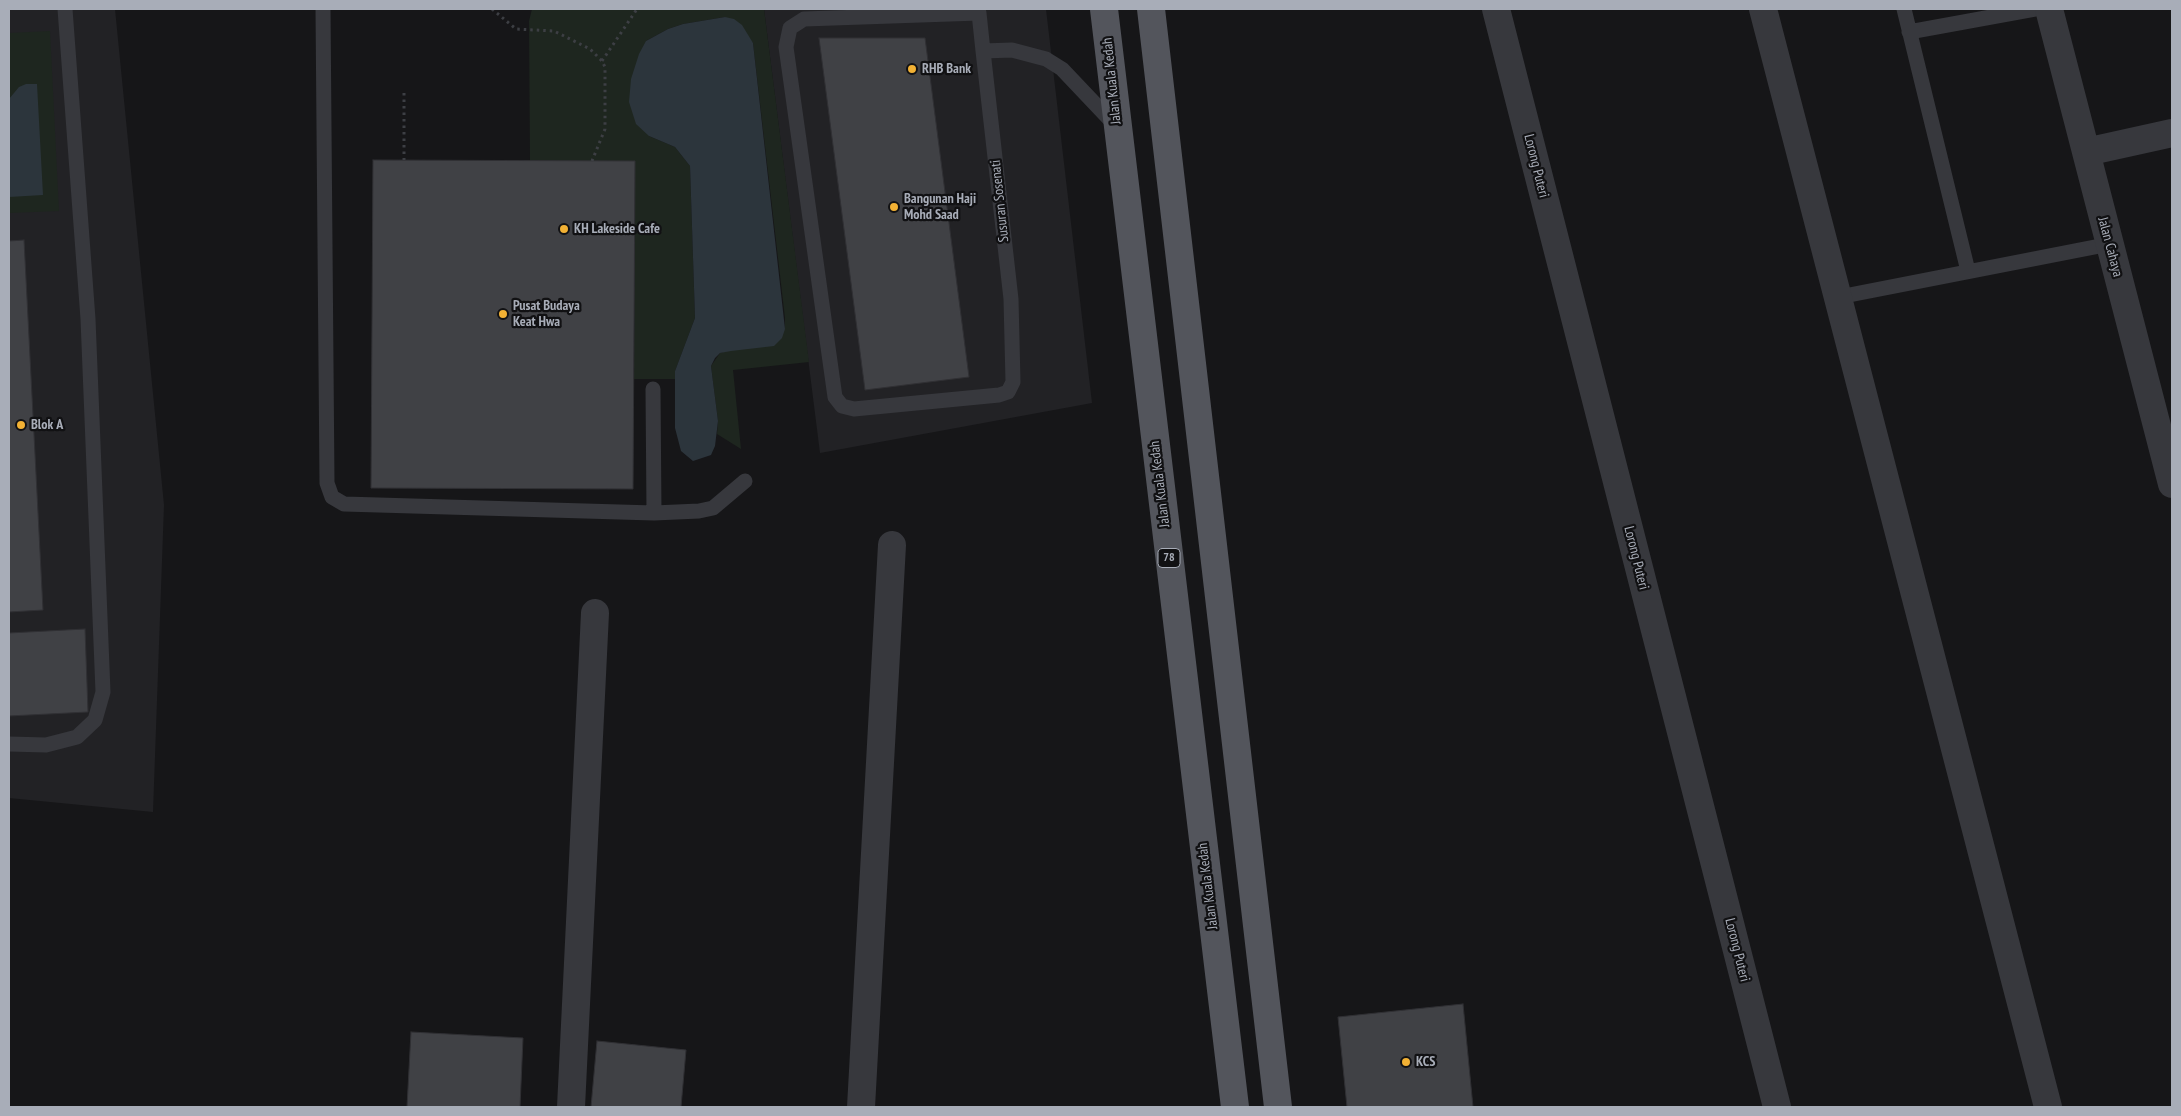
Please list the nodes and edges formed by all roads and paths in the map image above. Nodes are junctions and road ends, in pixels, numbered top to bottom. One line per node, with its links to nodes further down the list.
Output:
1 (65, 9): 32 (lane)
2 (323, 9): 29 (lane)
3 (492, 9): 15 (path)
4 (637, 9): 15 (path)
5 (1104, 9): 17 (main road, Jalan Kuala Kedah / 78)
6 (1151, 9): 36 (main road)
7 (1496, 9): 37 (street, Lorong Puteri)
8 (1763, 9): 24 (street)
9 (1904, 9): 13 (lane)
10 (2035, 9): 13 (lane)
11 (2049, 9): 19 (street, Jalan Cahaya)
12 (978, 11): 14 (lane, Susuran Sosenati); 14 (lane, Susuran Sosenati)
13 (1909, 32): 23 (lane)
14 (983, 51): 17 (lane)
15 (602, 61): 21 (path)
16 (404, 93): 20 (path)
17 (1117, 126): 35 (main road, Jalan Kuala Kedah / 78)
18 (2172, 133): 19 (street)
19 (2086, 152): 22 (street, Jalan Cahaya)
20 (404, 160)
21 (592, 161)
22 (2110, 244): 23 (lane); 26 (street, Jalan Cahaya)
23 (1968, 271): 24 (lane)
24 (1838, 297): 38 (street)
25 (653, 389): 29 (lane)
26 (2168, 448): 28 (street, Jalan Cahaya)
27 (745, 481): 29 (lane)
28 (2172, 484)
29 (654, 513)
30 (892, 544): 34 (street)
31 (595, 613): 33 (street)
32 (9, 744)
33 (571, 1107)
34 (861, 1107)
35 (1235, 1107)
36 (1278, 1107)
37 (1777, 1107)
38 (2048, 1107)

